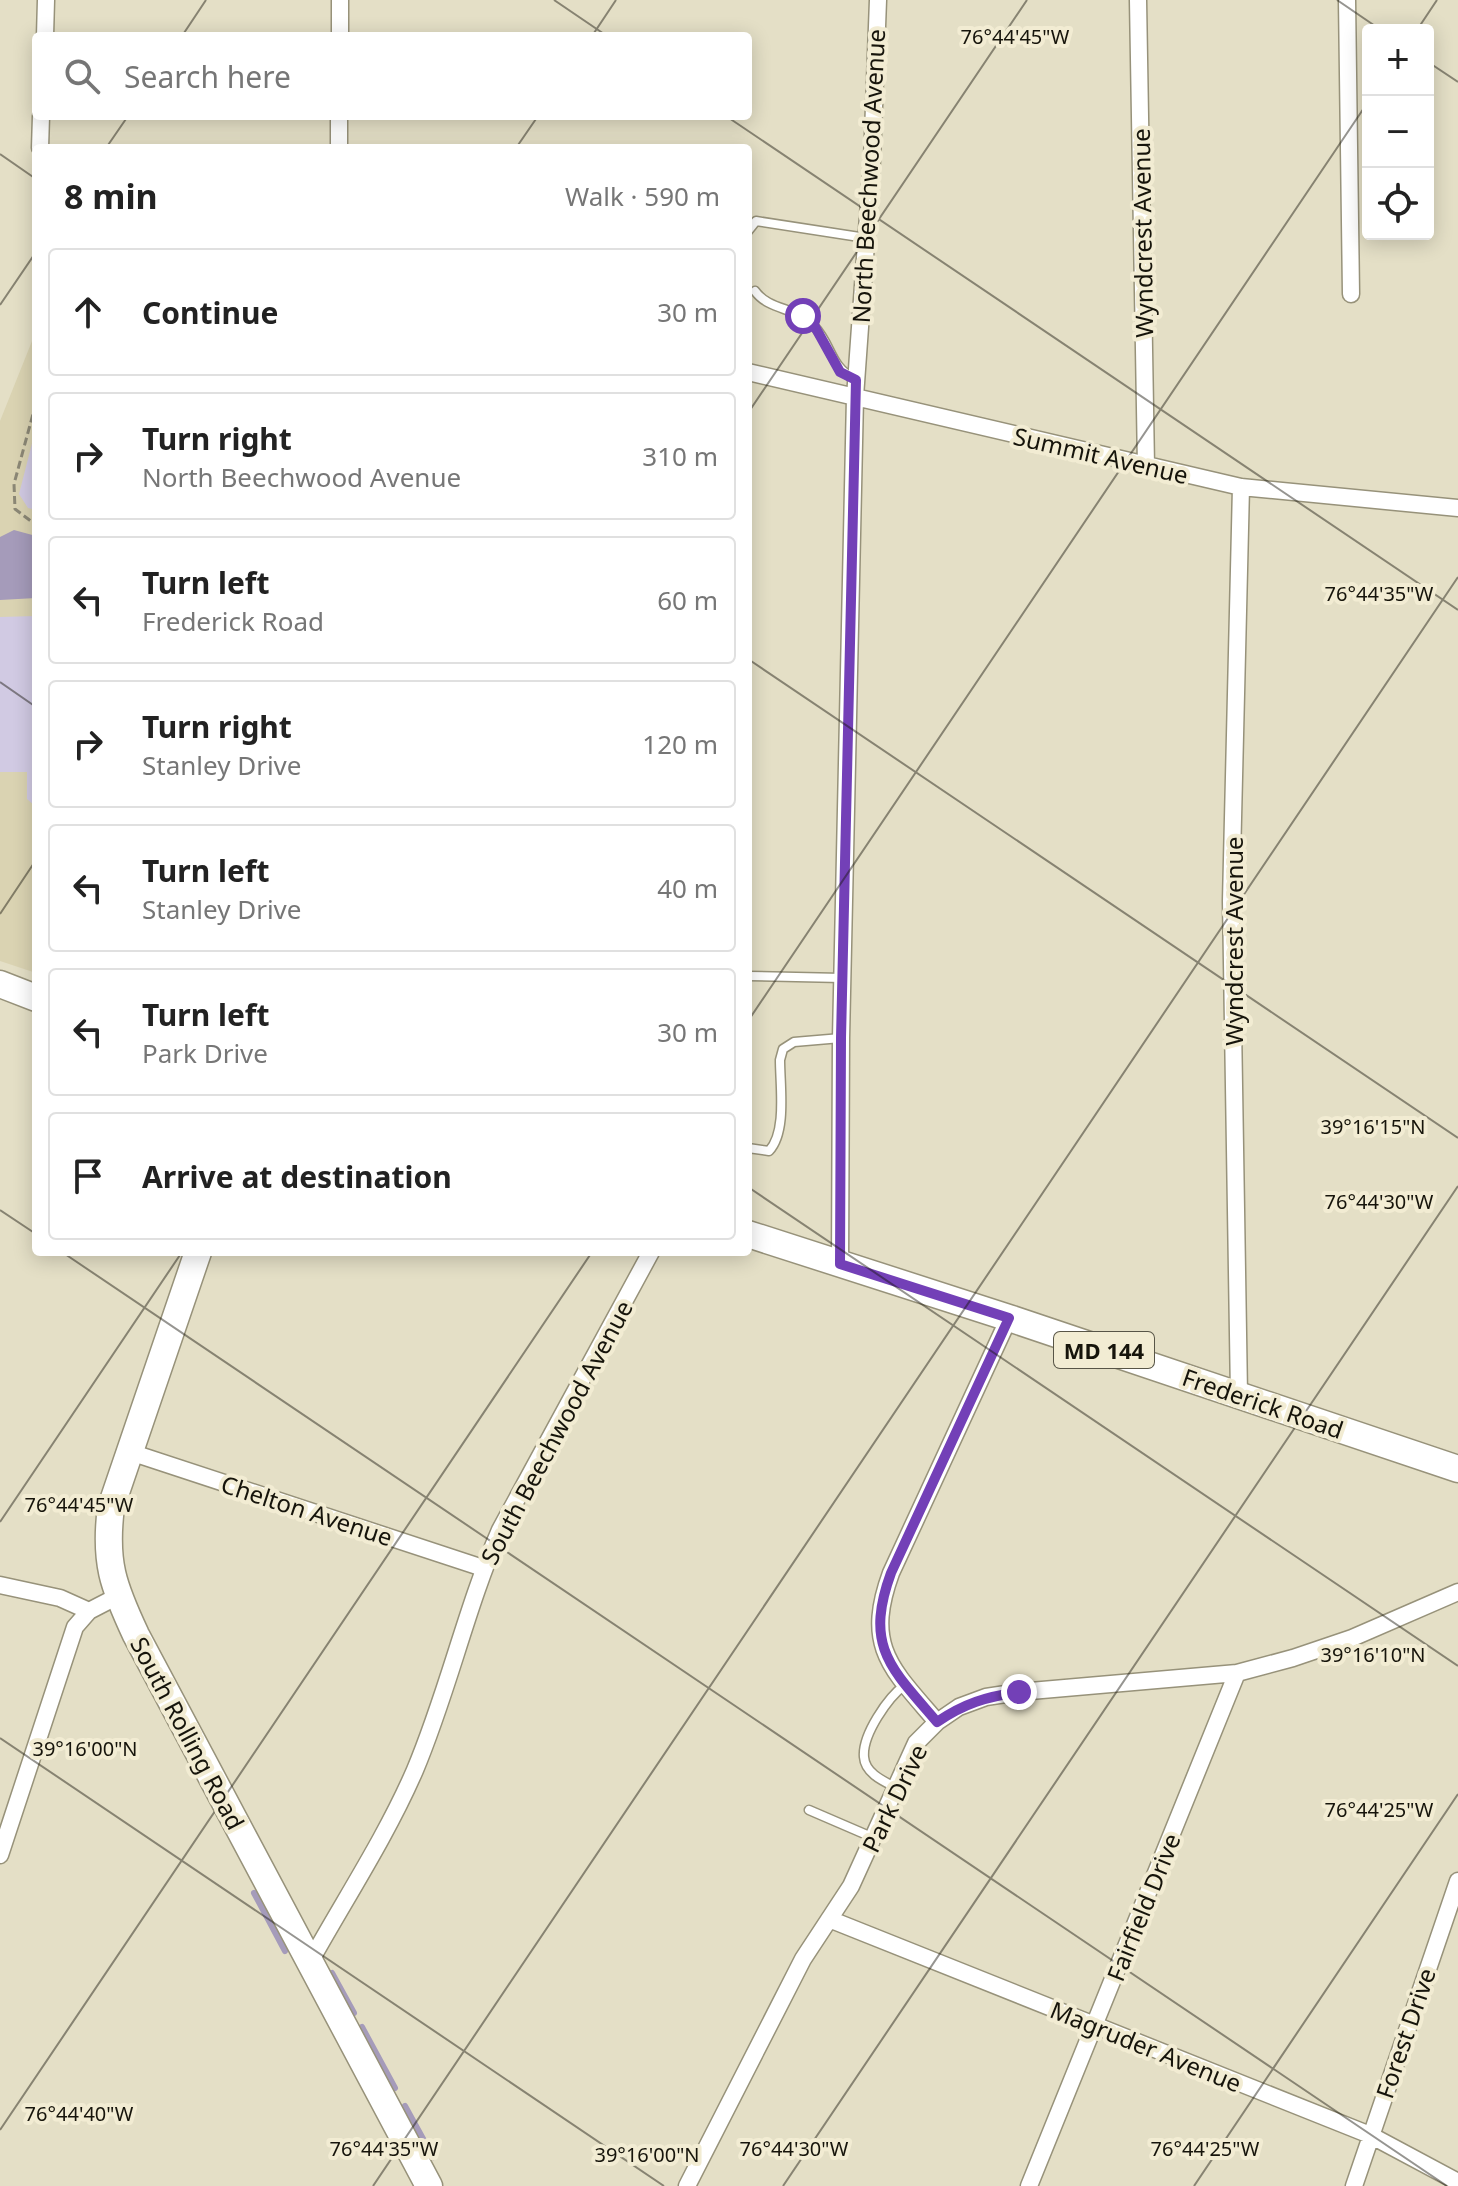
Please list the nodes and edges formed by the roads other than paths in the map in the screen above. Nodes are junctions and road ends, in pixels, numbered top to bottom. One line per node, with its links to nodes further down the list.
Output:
1 (46, 0): 6 (street)
2 (340, 0): 7 (street)
3 (878, 0): 13 (street, North Beechwood Avenue)
4 (1138, 0): 18 (street, Wyndcrest Avenue)
5 (1347, 0): 15 (street)
6 (45, 32)
7 (340, 32)
8 (41, 120): 10 (street)
9 (339, 120): 11 (street)
10 (40, 144)
11 (339, 144)
12 (752, 226): 13 (lane)
13 (866, 238): 17 (street, North Beechwood Avenue)
14 (755, 291): 17 (lane)
15 (1351, 294)
16 (752, 373): 17 (street, Summit Avenue)
17 (855, 389): 18 (street, Summit Avenue); 22 (street, North Beechwood Avenue)
18 (1146, 466): 19 (street, Summit Avenue)
19 (1241, 487): 20 (street, Summit Avenue); 32 (street, Wyndcrest Avenue)
20 (1458, 508)
21 (752, 976): 22 (lane)
22 (842, 978): 25 (street, North Beechwood Avenue)
23 (0, 984): 24 (main road)
24 (32, 996)
25 (841, 1038): 26 (lane); 30 (street, North Beechwood Avenue)
26 (752, 1149)
27 (752, 1235): 30 (main road, Frederick Road / MD 144)
28 (197, 1256): 33 (main road, South Rolling Road)
29 (649, 1256): 35 (street, South Beechwood Avenue)
30 (840, 1264): 31 (main road, Frederick Road / MD 144)
31 (1009, 1318): 32 (main road, Frederick Road / MD 144); 41 (street)
32 (1239, 1395): 34 (main road, Frederick Road / MD 144)
33 (130, 1452): 35 (street, Chelton Avenue); 38 (main road, South Rolling Road)
34 (1458, 1469)
35 (483, 1568): 49 (street, South Beechwood Avenue)
36 (0, 1585): 39 (street)
37 (1458, 1592): 40 (street, Park Drive)
38 (118, 1596): 39 (street); 49 (main road, South Rolling Road)
39 (89, 1611): 46 (street)
40 (1237, 1673): 42 (street, Park Drive); 50 (street, Fairfield Drive)
41 (905, 1684): 42 (street); 43 (lane)
42 (937, 1722): 43 (street, Park Drive)
43 (895, 1787): 45 (street, Park Drive)
44 (809, 1810): 45 (lane)
45 (875, 1838): 48 (street, Park Drive)
46 (0, 1855)
47 (1458, 1881): 51 (street, Forest Drive)
48 (829, 1919): 50 (street, Magruder Avenue); 54 (street, Park Drive)
49 (310, 1962): 53 (main road, South Rolling Road)
50 (1095, 2027): 51 (street, Magruder Avenue); 55 (street, Fairfield Drive)
51 (1370, 2135): 52 (street, Magruder Avenue); 56 (street, Forest Drive)
52 (1458, 2182)
53 (429, 2186)
54 (687, 2186)
55 (1029, 2186)
56 (1354, 2186)

